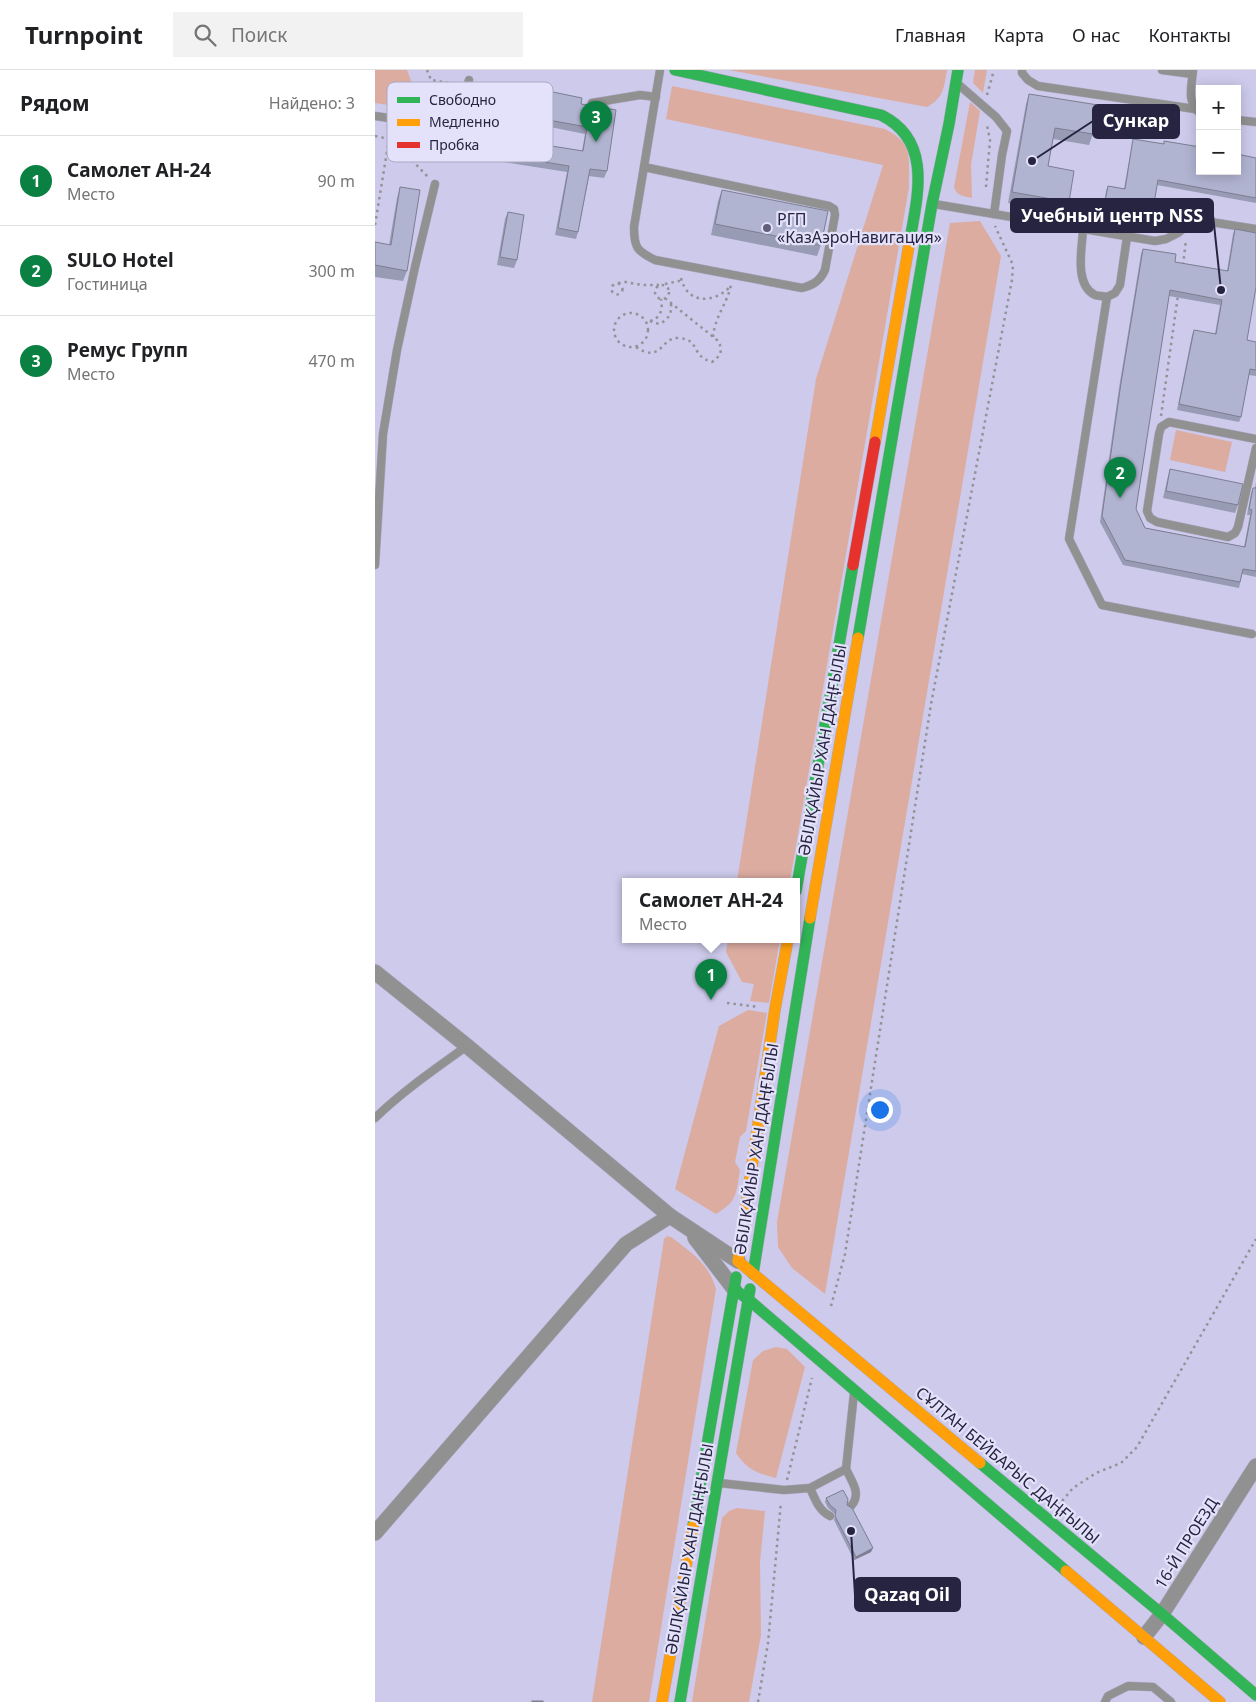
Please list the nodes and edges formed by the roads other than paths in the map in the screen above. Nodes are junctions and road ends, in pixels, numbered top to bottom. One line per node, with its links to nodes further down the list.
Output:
1 (660, 70): 8 (lane)
2 (675, 70): 26 (street, ӘБІЛҚАЙЫР ХАН ДАҢҒЫЛЫ)
3 (958, 70): 7 (street, ӘБІЛҚАЙЫР ХАН ДАҢҒЫЛЫ)
4 (1022, 70): 11 (lane)
5 (1162, 70): 6 (lane)
6 (1193, 72): 10 (lane)
7 (955, 82): 16 (street, ӘБІЛҚАЙЫР ХАН ДАҢҒЫЛЫ); 17 (lane)
8 (656, 97): 9 (lane); 14 (lane)
9 (592, 103)
10 (1196, 109)
11 (1196, 111)
12 (1241, 120): 13 (lane)
13 (1256, 122)
14 (644, 167): 14 (lane)
15 (435, 184): 24 (lane)
16 (932, 204): 17 (lane); 34 (street, ӘБІЛҚАЙЫР ХАН ДАҢҒЫЛЫ)
17 (991, 213): 19 (lane)
18 (1256, 229): 20 (lane)
19 (1083, 230): 20 (lane); 21 (lane)
20 (1127, 237): 21 (lane)
21 (1107, 297): 25 (lane)
22 (1256, 439): 23 (lane)
23 (1256, 448)
24 (375, 565)
25 (1252, 634)
26 (798, 878)
27 (787, 943): 33 (street, ӘБІЛҚАЙЫР ХАН ДАҢҒЫЛЫ)
28 (375, 972): 29 (street)
29 (467, 1046): 30 (lane); 31 (street)
30 (375, 1118)
31 (670, 1216): 32 (street); 44 (street)
32 (688, 1229): 33 (street); 35 (street)
33 (738, 1261): 34 (street, СҰЛТАН БЕЙБАРЫС ДАҢҒЫЛЫ); 35 (street, ӘБІЛҚАЙЫР ХАН ДАҢҒЫЛЫ)
34 (753, 1274): 36 (street, ӘБІЛҚАЙЫР ХАН ДАҢҒЫЛЫ); 45 (street, СҰЛТАН БЕЙБАРЫС ДАҢҒЫЛЫ)
35 (734, 1289): 36 (street); 48 (street, ӘБІЛҚАЙЫР ХАН ДАҢҒЫЛЫ)
36 (749, 1300): 37 (street); 40 (street, ӘБІЛҚАЙЫР ХАН ДАҢҒЫЛЫ)
37 (854, 1390): 39 (lane); 46 (street)
38 (1256, 1466): 45 (street, 16-Й ПРОЕЗД)
39 (846, 1469): 41 (lane); 42 (lane)
40 (717, 1483): 41 (lane); 49 (street, ӘБІЛҚАЙЫР ХАН ДАҢҒЫЛЫ)
41 (810, 1488): 43 (lane)
42 (851, 1506)
43 (830, 1516)
44 (375, 1533)
45 (1162, 1614): 46 (street, 16-Й ПРОЕЗД); 47 (street, СҰЛТАН БЕЙБАРЫС ДАҢҒЫЛЫ)
46 (1144, 1638): 52 (street)
47 (1256, 1695)
48 (662, 1702)
49 (679, 1702)
50 (1105, 1702): 51 (lane)
51 (1171, 1702)
52 (1220, 1702)

